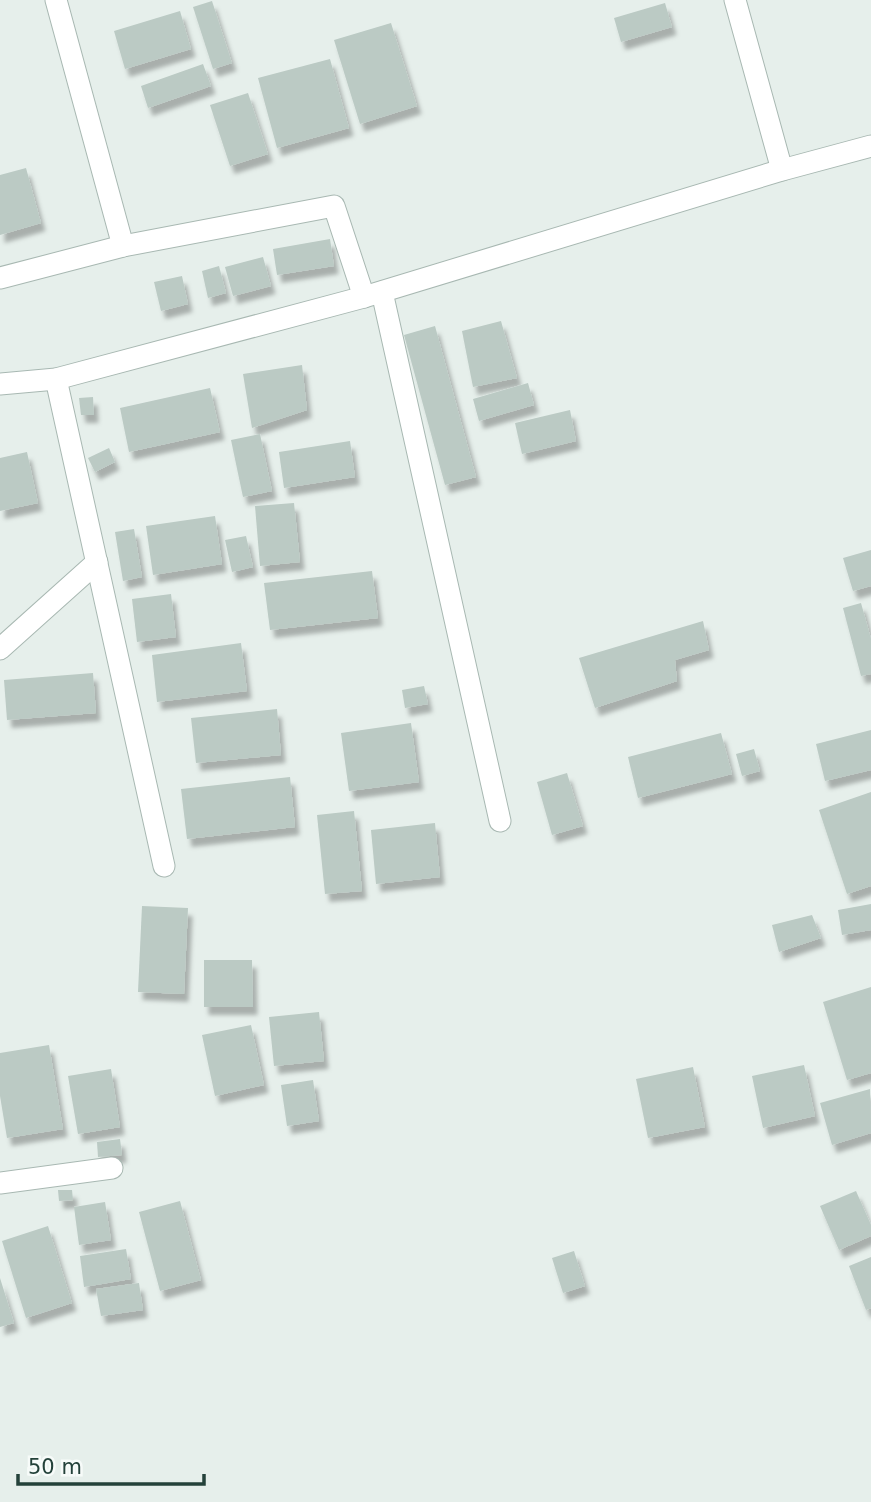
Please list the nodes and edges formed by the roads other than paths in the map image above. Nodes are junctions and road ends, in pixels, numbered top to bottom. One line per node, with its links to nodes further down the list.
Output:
1 (56, 0): 5 (street)
2 (734, 0): 4 (street)
3 (871, 146): 4 (street)
4 (782, 170): 7 (street)
5 (123, 246): 6 (street); 7 (street)
6 (0, 278)
7 (373, 295): 8 (street); 12 (street)
8 (56, 379): 9 (street); 10 (street)
9 (0, 384)
10 (97, 562): 11 (street); 13 (street)
11 (0, 649)
12 (500, 821)
13 (164, 866)
14 (112, 1168): 15 (street)
15 (0, 1183)

